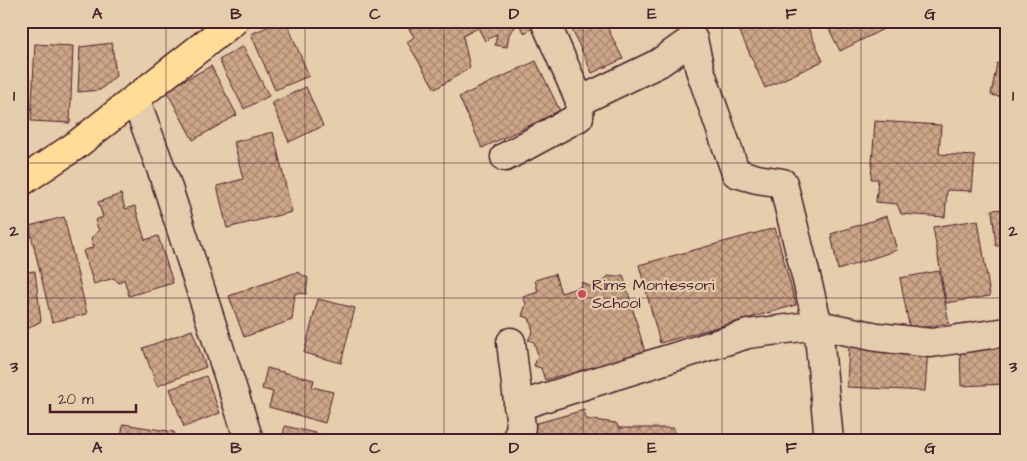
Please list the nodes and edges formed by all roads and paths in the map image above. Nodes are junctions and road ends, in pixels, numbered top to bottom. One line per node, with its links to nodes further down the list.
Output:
1 (234, 21): 3 (main road)
2 (545, 21): 4 (street)
3 (135, 98): 6 (main road); 11 (street)
4 (580, 101): 5 (street); 7 (street)
5 (505, 157)
6 (21, 182)
7 (818, 325): 8 (street); 10 (street); 13 (street)
8 (1006, 332)
9 (511, 342): 10 (street)
10 (518, 406): 12 (street)
11 (249, 440)
12 (516, 440)
13 (829, 440)

